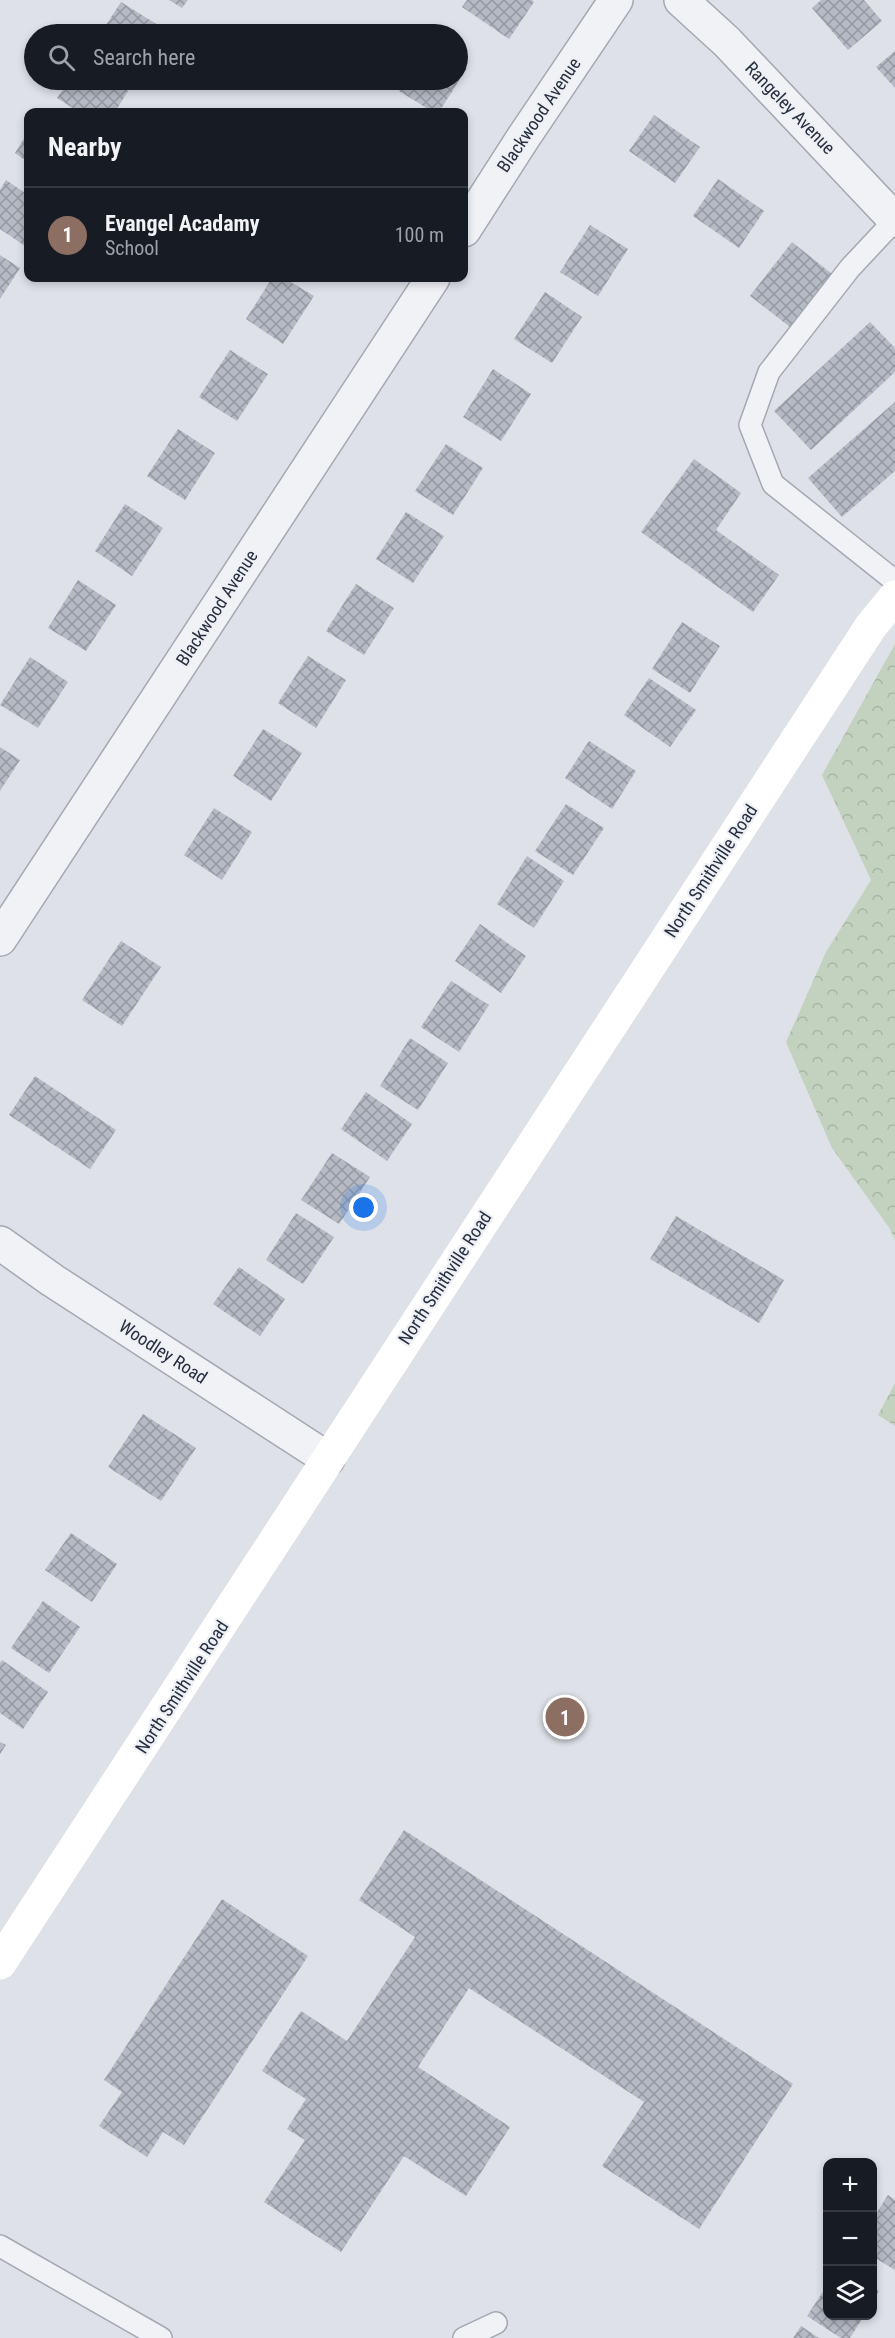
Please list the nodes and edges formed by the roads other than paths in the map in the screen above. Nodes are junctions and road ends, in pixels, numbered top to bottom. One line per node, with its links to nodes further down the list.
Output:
1 (616, 0): 4 (street, Blackwood Avenue)
2 (681, 0): 3 (street, Rangeley Avenue)
3 (895, 220): 6 (lane)
4 (468, 224)
5 (430, 282): 8 (street, Blackwood Avenue)
6 (895, 581)
7 (895, 597): 10 (main road, North Smithville Road)
8 (0, 939)
9 (0, 1243): 10 (street, Woodley Road)
10 (327, 1459): 11 (main road, North Smithville Road)
11 (0, 1963)
12 (0, 2246): 14 (lane)
13 (496, 2323): 15 (lane)
14 (161, 2338)
15 (464, 2338)

